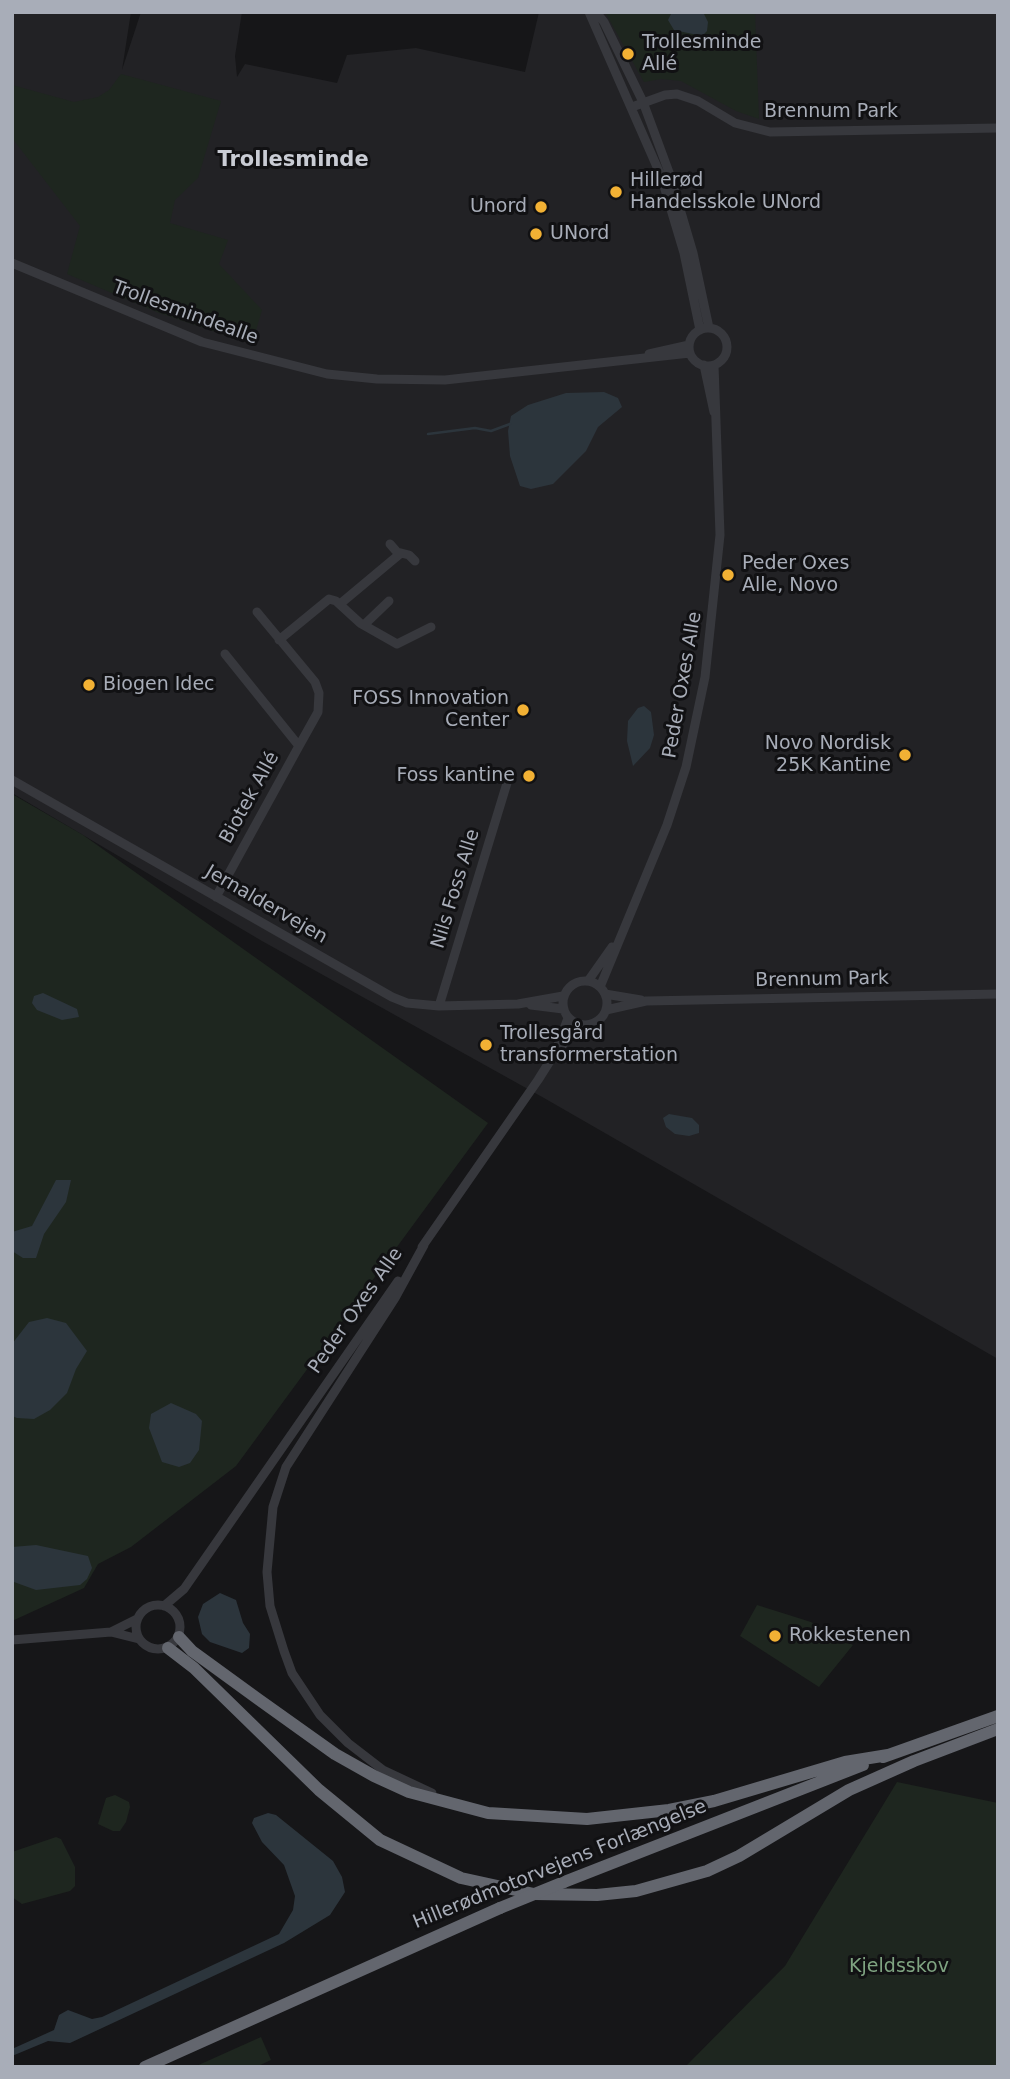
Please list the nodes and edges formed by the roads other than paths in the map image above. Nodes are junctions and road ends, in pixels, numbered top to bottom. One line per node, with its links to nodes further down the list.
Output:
1 (589, 12): 4 (street)
2 (596, 12): 3 (street)
3 (643, 102): 4 (street, Brennum Park); 5 (street, Brennum Park); 7 (street)
4 (632, 107): 7 (street)
5 (998, 128)
6 (12, 263): 8 (street, Trollesmindealle)
7 (704, 329): 8 (street); 9 (street)
8 (690, 349): 9 (street)
9 (709, 365): 24 (street, Peder Oxes Alle)
10 (390, 544): 11 (street)
11 (401, 553): 12 (street); 14 (street)
12 (415, 561)
13 (389, 601): 16 (street)
14 (340, 604): 16 (street); 18 (street)
15 (257, 612): 18 (street)
16 (364, 625): 17 (street)
17 (431, 627)
18 (279, 640): 20 (street)
19 (225, 654): 20 (street, Biotek Allé)
20 (299, 746): 23 (street, Biotek Allé)
21 (12, 780): 23 (street, Jernaldervejen)
22 (507, 783): 31 (street, Nils Foss Alle)
23 (216, 897): 31 (street, Jernaldervejen)
24 (617, 940): 25 (street, Peder Oxes Alle); 26 (street, Peder Oxes Alle)
25 (588, 981): 26 (street); 28 (street)
26 (603, 990): 29 (street, Brennum Park); 32 (street)
27 (998, 994): 29 (street, Brennum Park)
28 (564, 996): 30 (street, Jernaldervejen); 33 (street)
29 (646, 1001): 32 (street, Brennum Park)
30 (519, 1004): 31 (street, Jernaldervejen); 33 (street, Jernaldervejen)
31 (439, 1006)
32 (606, 1010): 34 (street)
33 (566, 1013): 34 (street); 35 (street, Peder Oxes Alle)
34 (579, 1025): 35 (street, Peder Oxes Alle)
35 (555, 1052): 36 (street, Peder Oxes Alle)
36 (424, 1245): 37 (street, Peder Oxes Alle); 49 (street)
37 (184, 1589): 38 (street, Peder Oxes Alle); 39 (street, Peder Oxes Alle)
38 (164, 1606): 39 (street); 40 (street)
39 (175, 1612): 42 (street)
40 (138, 1619): 41 (street); 43 (street)
41 (111, 1632): 43 (street); 44 (street)
42 (179, 1637): 45 (street); 49 (highway)
43 (139, 1639): 45 (street)
44 (12, 1640)
45 (167, 1648): 47 (highway)
46 (998, 1716): 48 (highway, Hillerødmotorvejens Forlængelse)
47 (998, 1729)
48 (888, 1755): 49 (highway); 50 (highway, Hillerødmotorvejens Forlængelse, bridge)
49 (628, 1816)
50 (145, 2067)

